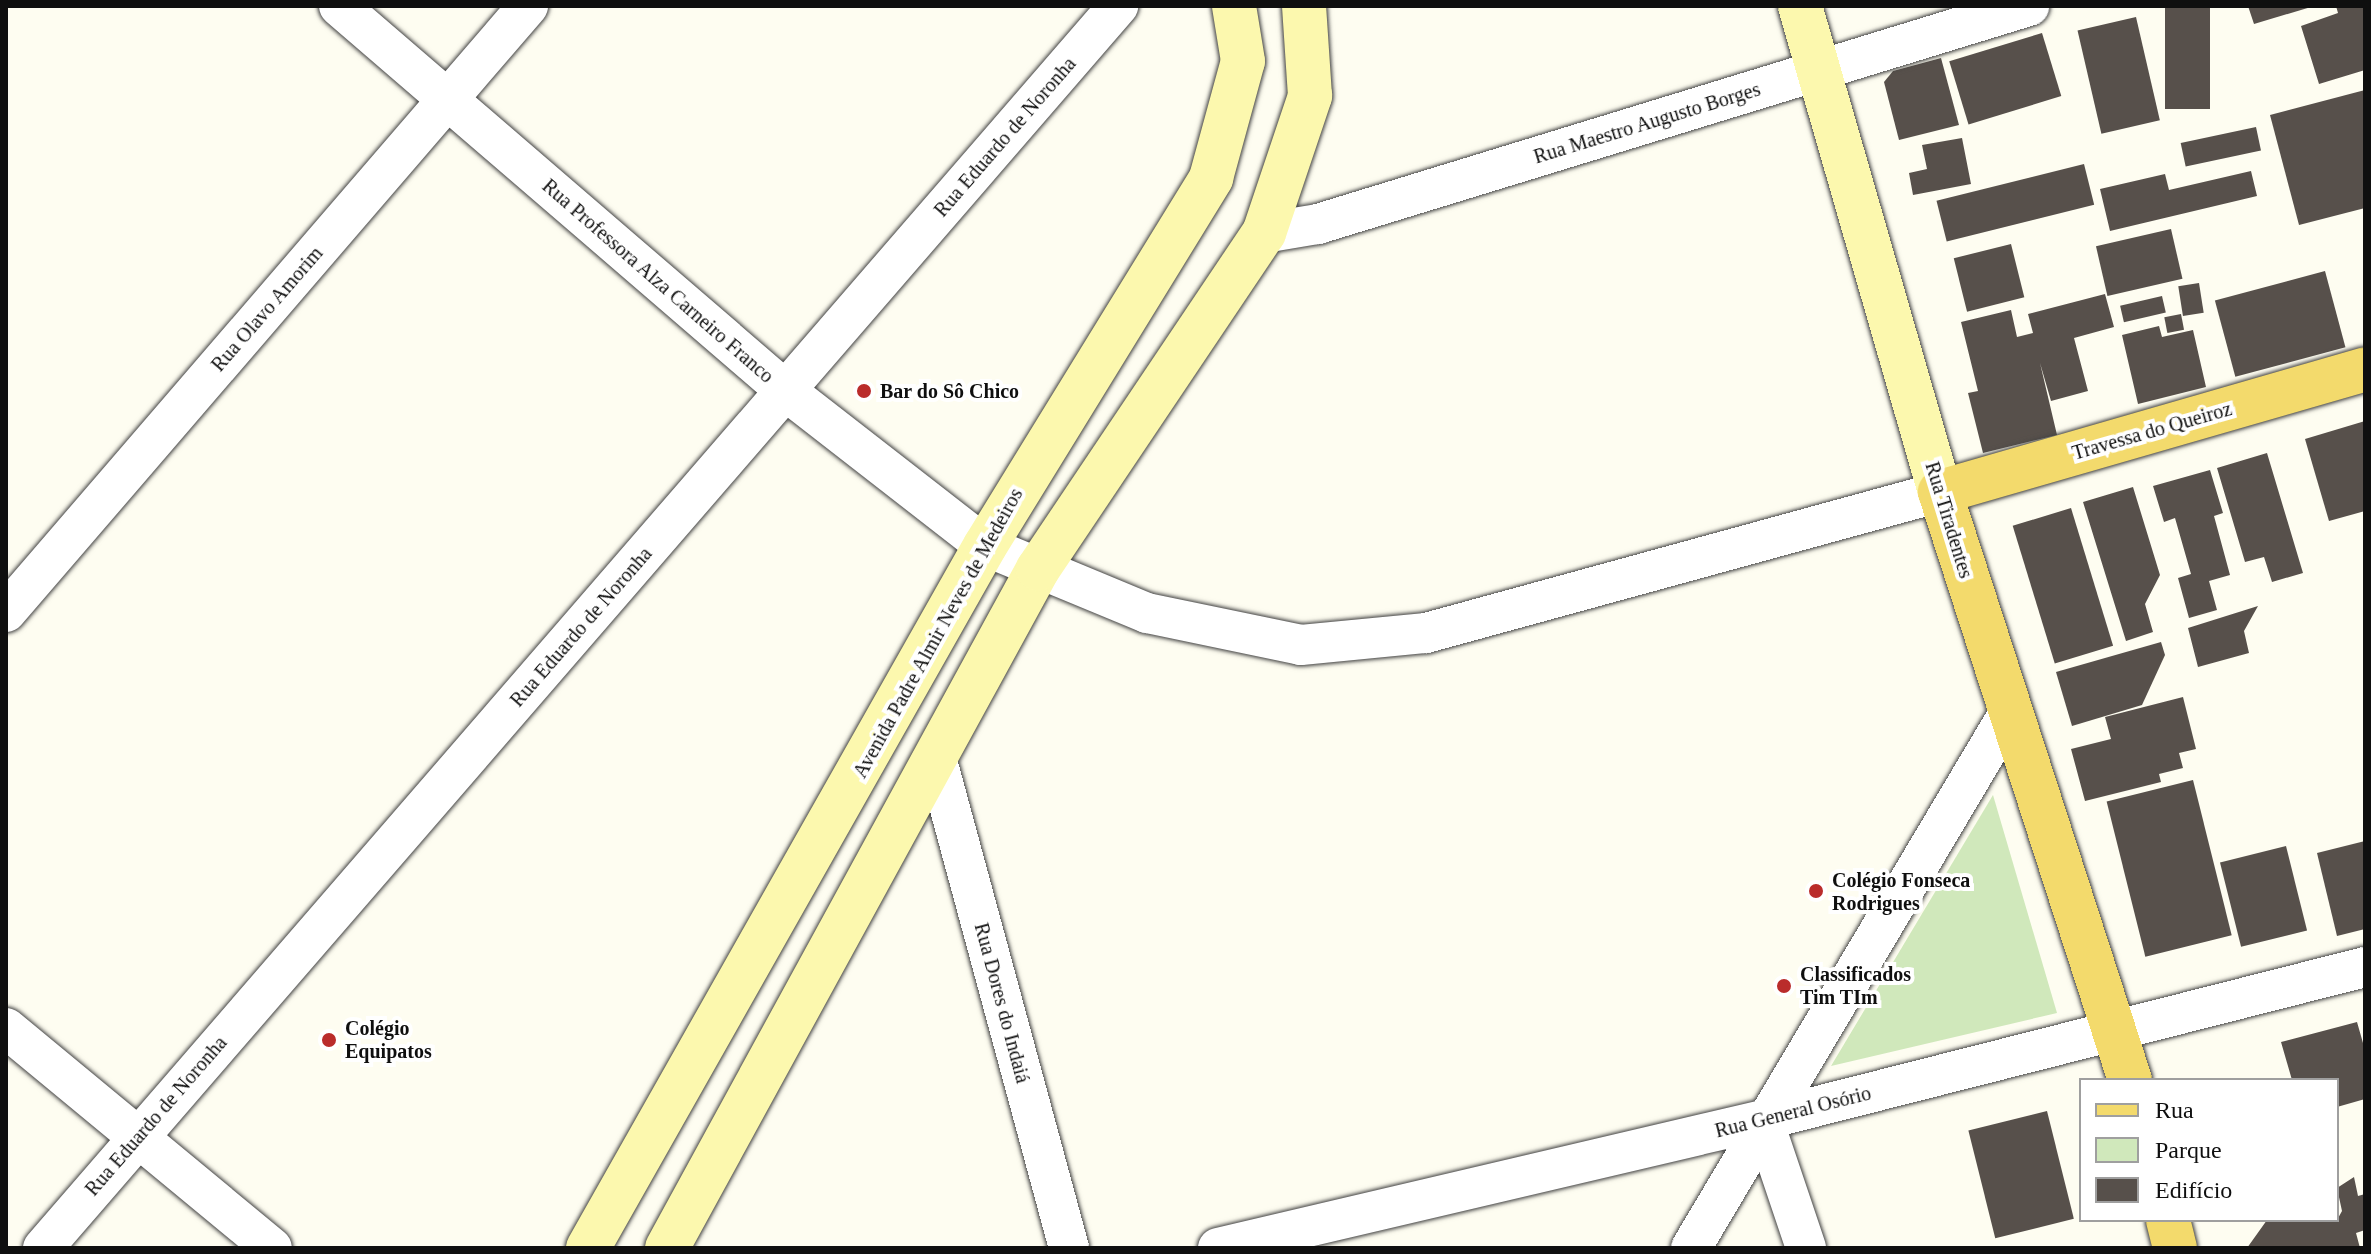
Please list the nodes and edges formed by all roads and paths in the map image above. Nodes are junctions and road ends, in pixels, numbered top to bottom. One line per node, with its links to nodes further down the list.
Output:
1 (339, 6): 9 (street, Rua Professora Alza Carneiro Franco)
2 (528, 6): 9 (street, Rua Olavo Amorim)
3 (1118, 6): 12 (street, Rua Eduardo de Noronha)
4 (1234, 6): 14 (street, Avenida Padre Almir Neves de Medeiros)
5 (1304, 6): 10 (street)
6 (1800, 6): 8 (street, Rua Tiradentes)
7 (2029, 6): 8 (street, Rua Maestro Augusto Borges)
8 (1820, 70): 10 (street, Rua Maestro Augusto Borges); 13 (street, Rua Tiradentes)
9 (447, 100): 12 (street, Rua Professora Alza Carneiro Franco); 16 (street, Rua Olavo Amorim)
10 (1264, 233): 15 (street)
11 (2365, 369): 13 (main road, Travessa do Queiroz)
12 (786, 391): 14 (street, Rua Professora Alza Carneiro Franco); 24 (street, Rua Eduardo de Noronha)
13 (1940, 492): 15 (street, Rua Professora Alza Carneiro Franco); 17 (main road, Rua Tiradentes)
14 (985, 546): 15 (street, Rua Professora Alza Carneiro Franco); 28 (street, Avenida Padre Almir Neves de Medeiros)
15 (1038, 569): 18 (street)
16 (6, 612)
17 (2008, 715): 21 (main road, Rua Tiradentes); 23 (street)
18 (936, 757): 29 (street); 30 (street, Rua Dores do Indaiá)
19 (2365, 967): 21 (street, Rua General Osório)
20 (6, 1028): 24 (street)
21 (2116, 1029): 22 (main road, Rua Tiradentes); 23 (street, Rua General Osório)
22 (2129, 1078)
23 (1763, 1120): 31 (street, Rua General Osório); 32 (street); 33 (street)
24 (136, 1139): 26 (street, Rua Eduardo de Noronha); 27 (street)
25 (2168, 1222): 34 (main road)
26 (43, 1248)
27 (272, 1248)
28 (588, 1248)
29 (667, 1248)
30 (1069, 1248)
31 (1218, 1248)
32 (1691, 1248)
33 (1806, 1248)
34 (2175, 1248)

